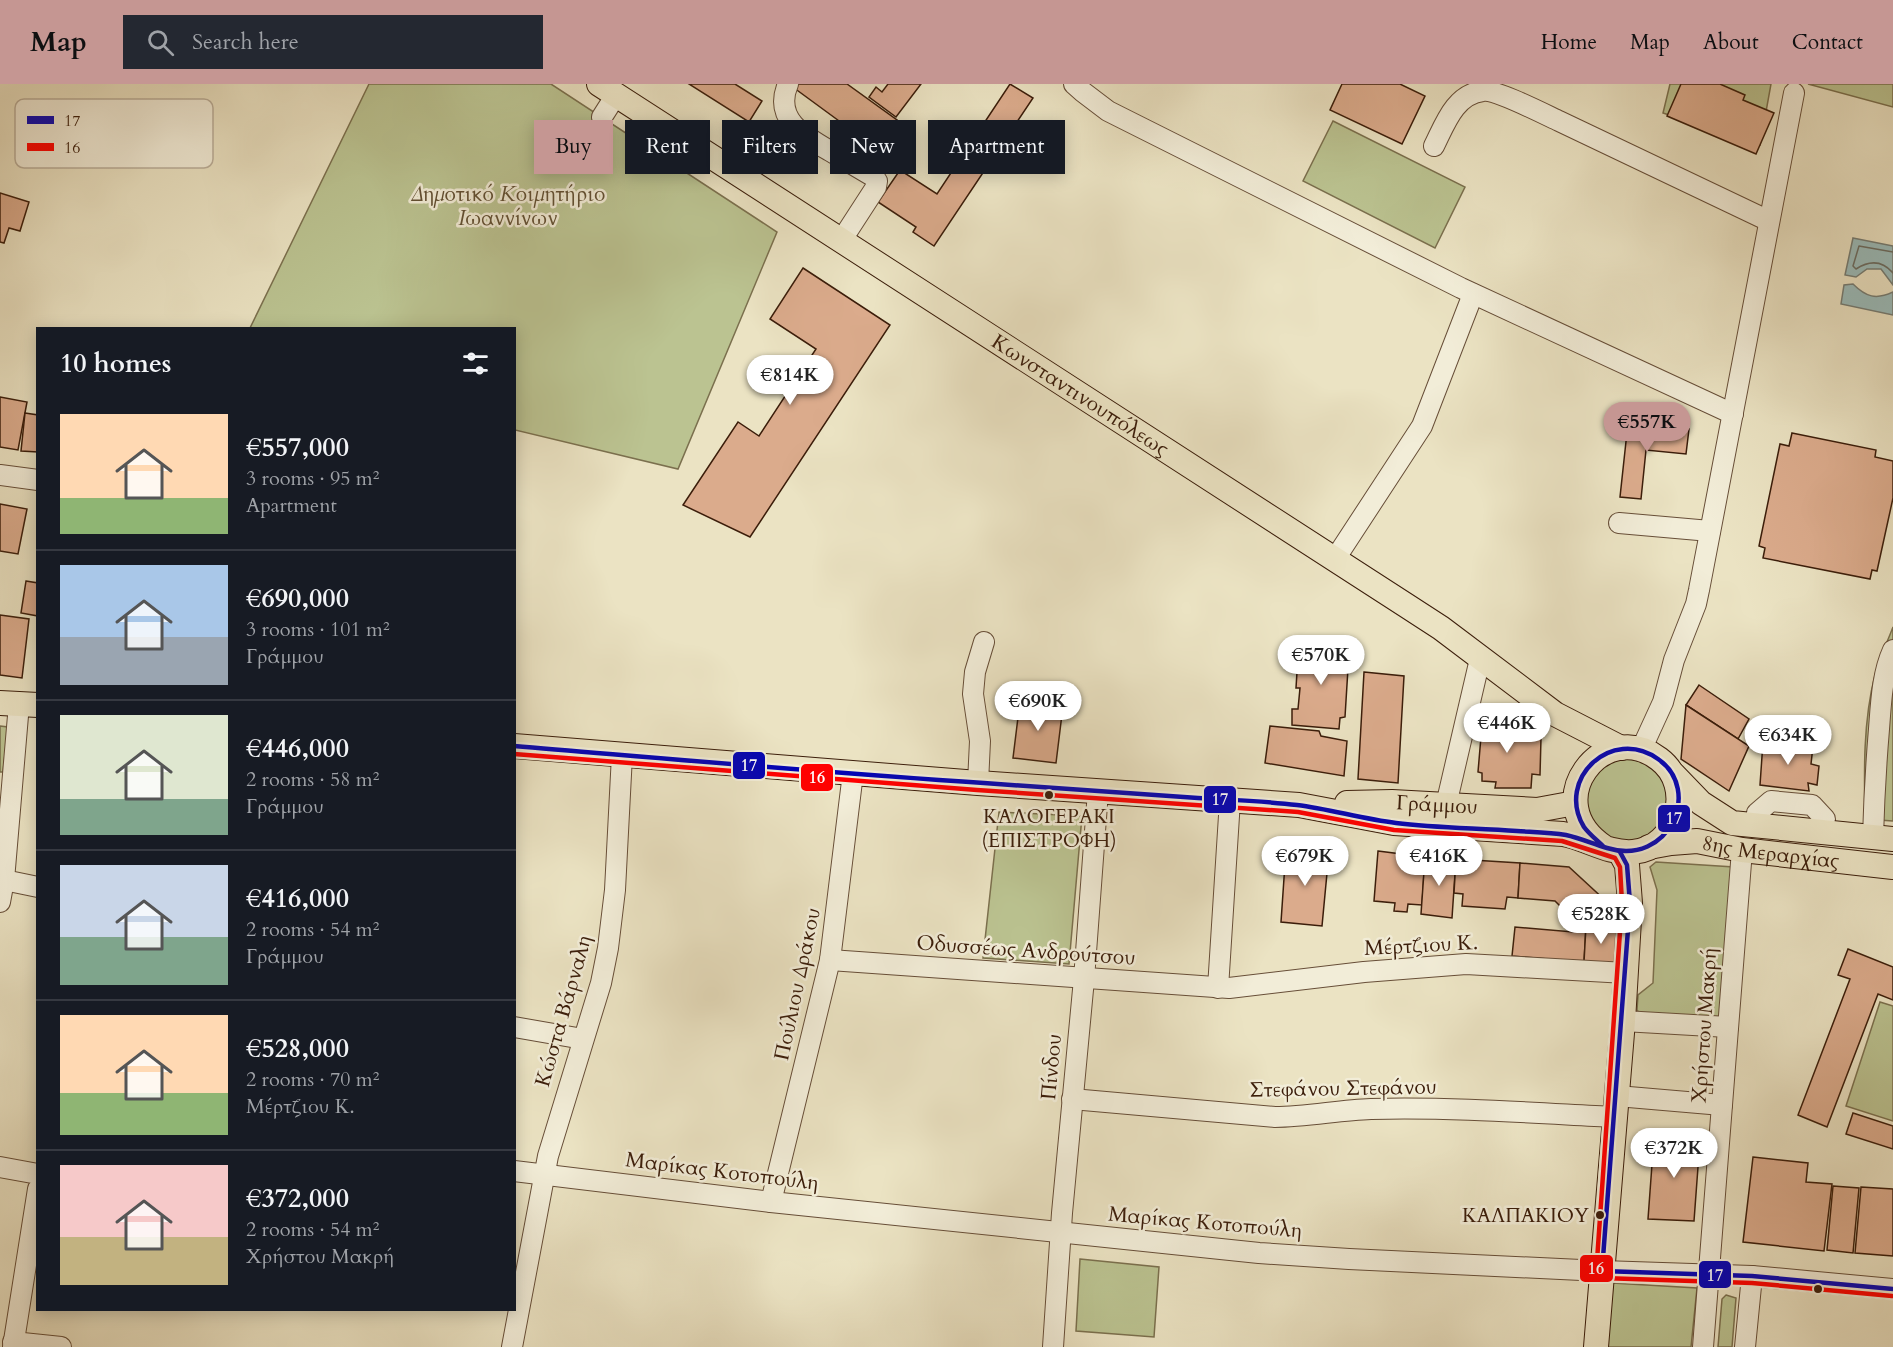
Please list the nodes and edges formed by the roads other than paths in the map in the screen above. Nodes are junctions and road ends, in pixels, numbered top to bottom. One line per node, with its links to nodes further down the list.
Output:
1 (788, 84): 8 (street)
2 (1074, 84): 9 (street)
3 (608, 90): 5 (street); 8 (main road, Κωνσταντινουπόλεως)
4 (1794, 93): 7 (street)
5 (602, 117)
6 (1434, 146): 7 (street)
7 (1769, 221): 10 (street)
8 (841, 241): 15 (main road, Κωνσταντινουπόλεως)
9 (1473, 294): 10 (street); 15 (street)
10 (1733, 414): 14 (street)
11 (0, 475): 12 (street)
12 (36, 480)
13 (1619, 523): 14 (street)
14 (1710, 531): 23 (street)
15 (1335, 559): 18 (main road, Κωνσταντινουπόλεως)
16 (984, 642): 26 (street)
17 (1893, 651): 34 (street)
18 (1480, 659): 20 (main road, Κωνσταντινουπόλεως); 31 (street)
19 (19, 704): 40 (street)
20 (1555, 714): 23 (main road, Κωνσταντινουπόλεως); 25 (main road, Κωνσταντινουπόλεως)
21 (516, 746): 22 (main road, Γράμμου)
22 (622, 755): 24 (main road, Γράμμου); 48 (street, Κώστα Βάρναλη)
23 (1648, 758): 25 (main road); 34 (main road, 8ης Μεραρχίας); 35 (main road)
24 (853, 773): 26 (main road, Γράμμου); 41 (street, Πούλιου Δράκου)
25 (1582, 775): 29 (main road)
26 (978, 783): 27 (main road, Γράμμου)
27 (1098, 791): 28 (main road, Γράμμου); 43 (street, Πίνδου)
28 (1230, 800): 30 (main road, Γράμμου); 44 (street)
29 (1575, 803): 31 (main road, Γράμμου); 36 (main road)
30 (1299, 805): 31 (main road, Γράμμου); 36 (main road, Γράμμου)
31 (1446, 805)
32 (1757, 813): 33 (street)
33 (1825, 819)
34 (1883, 838)
35 (1649, 847): 36 (main road, Γράμμου); 37 (main road, 8ης Μεραρχίας)
36 (1612, 849): 42 (main road)
37 (1742, 850): 38 (main road, 8ης Μεραρχίας); 47 (street, Χρήστου Μακρή)
38 (1893, 867)
39 (36, 886): 40 (street)
40 (1, 894)
41 (830, 960): 43 (street, Οδυσσέως Ανδρούτσου); 57 (street, Πούλιου Δράκου)
42 (1626, 973): 44 (street, Μέρτζιου Κ.); 45 (main road)
43 (1084, 979): 44 (street, Οδυσσέως Ανδρούτσου); 49 (street, Πίνδου)
44 (1218, 988)
45 (1623, 1022): 47 (street); 51 (main road)
46 (516, 1027): 48 (street)
47 (1728, 1027): 50 (street, Χρήστου Μακρή)
48 (583, 1039): 55 (street, Κώστα Βάρναλη)
49 (1072, 1099): 51 (street, Στεφάνου Στεφάνου); 58 (street, Πίνδου)
50 (1722, 1105): 51 (street, Στεφάνου Στεφάνου); 60 (street, Χρήστου Μακρή)
51 (1616, 1106): 59 (main road)
52 (0, 1167): 54 (street)
53 (516, 1171): 55 (street, Μαρίκας Κοτοπούλη)
54 (36, 1174)
55 (543, 1174): 57 (street, Μαρίκας Κοτοπούλη); 65 (street, Κώστα Βάρναλη)
56 (36, 1201): 63 (street)
57 (771, 1202): 58 (street, Μαρίκας Κοτοπούλη)
58 (1061, 1233): 59 (street, Μαρίκας Κοτοπούλη); 66 (street, Πίνδου)
59 (1602, 1271): 60 (street, Μαρίκας Κοτοπούλη); 67 (main road)
60 (1708, 1273): 61 (street, Μαρίκας Κοτοπούλη); 68 (street, Χρήστου Μακρή)
61 (1752, 1276): 62 (street, Μαρίκας Κοτοπούλη); 69 (street)
62 (1893, 1289)
63 (13, 1345): 64 (street)
64 (61, 1347)
65 (512, 1347)
66 (1053, 1347)
67 (1596, 1347)
68 (1703, 1347)
69 (1745, 1347)

